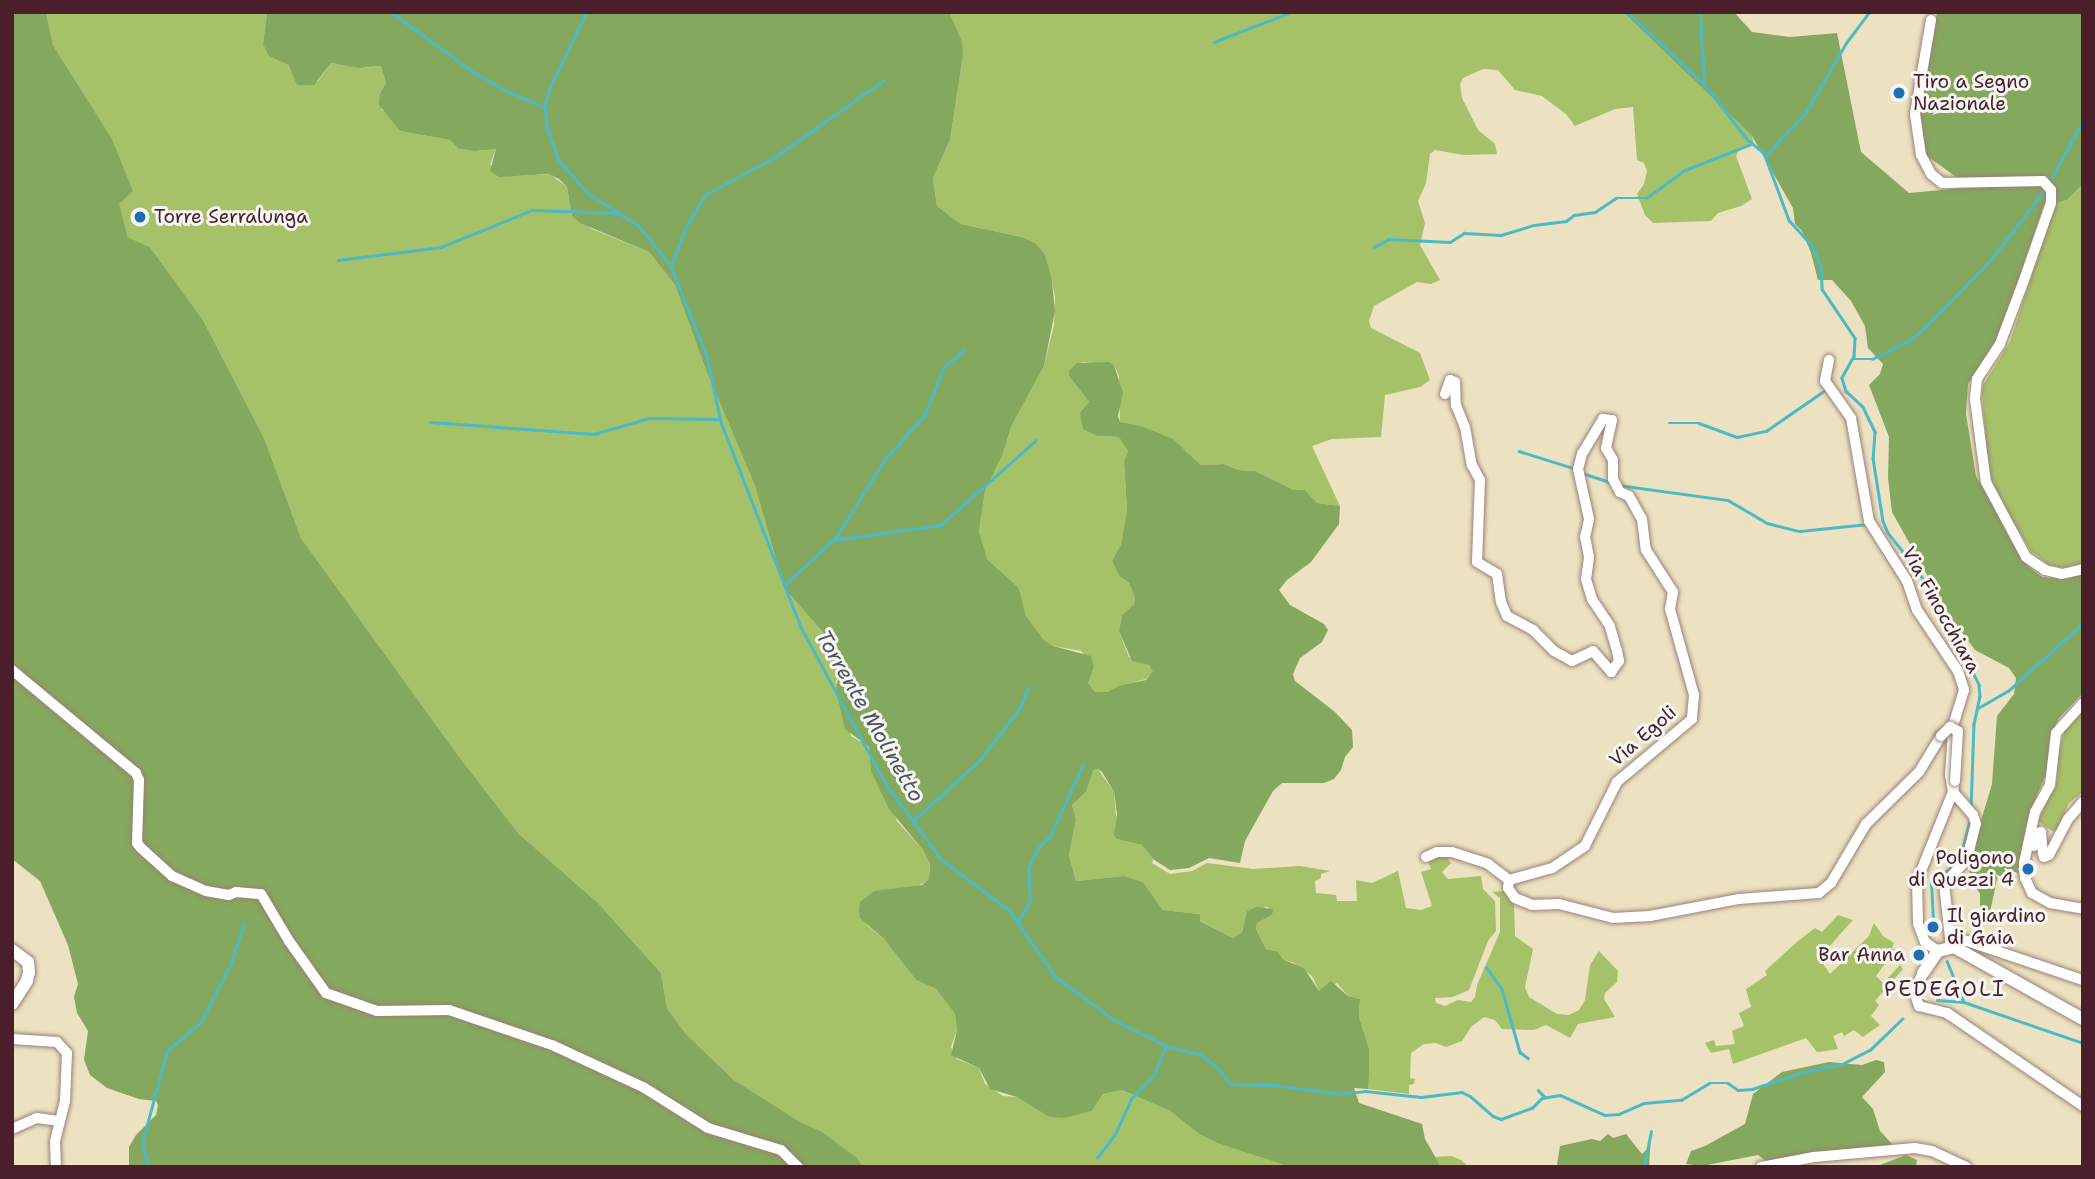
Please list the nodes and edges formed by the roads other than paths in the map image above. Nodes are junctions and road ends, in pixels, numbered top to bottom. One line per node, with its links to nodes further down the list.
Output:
1 (1931, 20): 4 (street)
2 (1829, 360): 7 (street, Via Finocchiara)
3 (1445, 394): 11 (street, Via Egoli)
4 (2083, 569)
5 (12, 670): 25 (street)
6 (2083, 703): 10 (street)
7 (1956, 794): 11 (street, bridge); 13 (street); 15 (street, Via Finocchiara)
8 (2083, 802): 10 (street)
9 (1426, 857): 11 (street)
10 (2024, 863): 12 (street)
11 (1509, 880)
12 (2083, 909)
13 (1950, 942): 15 (street); 17 (street); 19 (street)
14 (12, 950): 18 (street)
15 (1938, 951): 16 (street)
16 (1923, 973): 21 (street)
17 (2083, 979)
18 (12, 1003)
19 (2083, 1019)
20 (12, 1039): 22 (street)
21 (2083, 1106)
22 (58, 1121): 23 (street); 24 (street)
23 (12, 1129)
24 (56, 1167)
25 (798, 1167)
26 (1761, 1167): 27 (street)
27 (1967, 1167)

